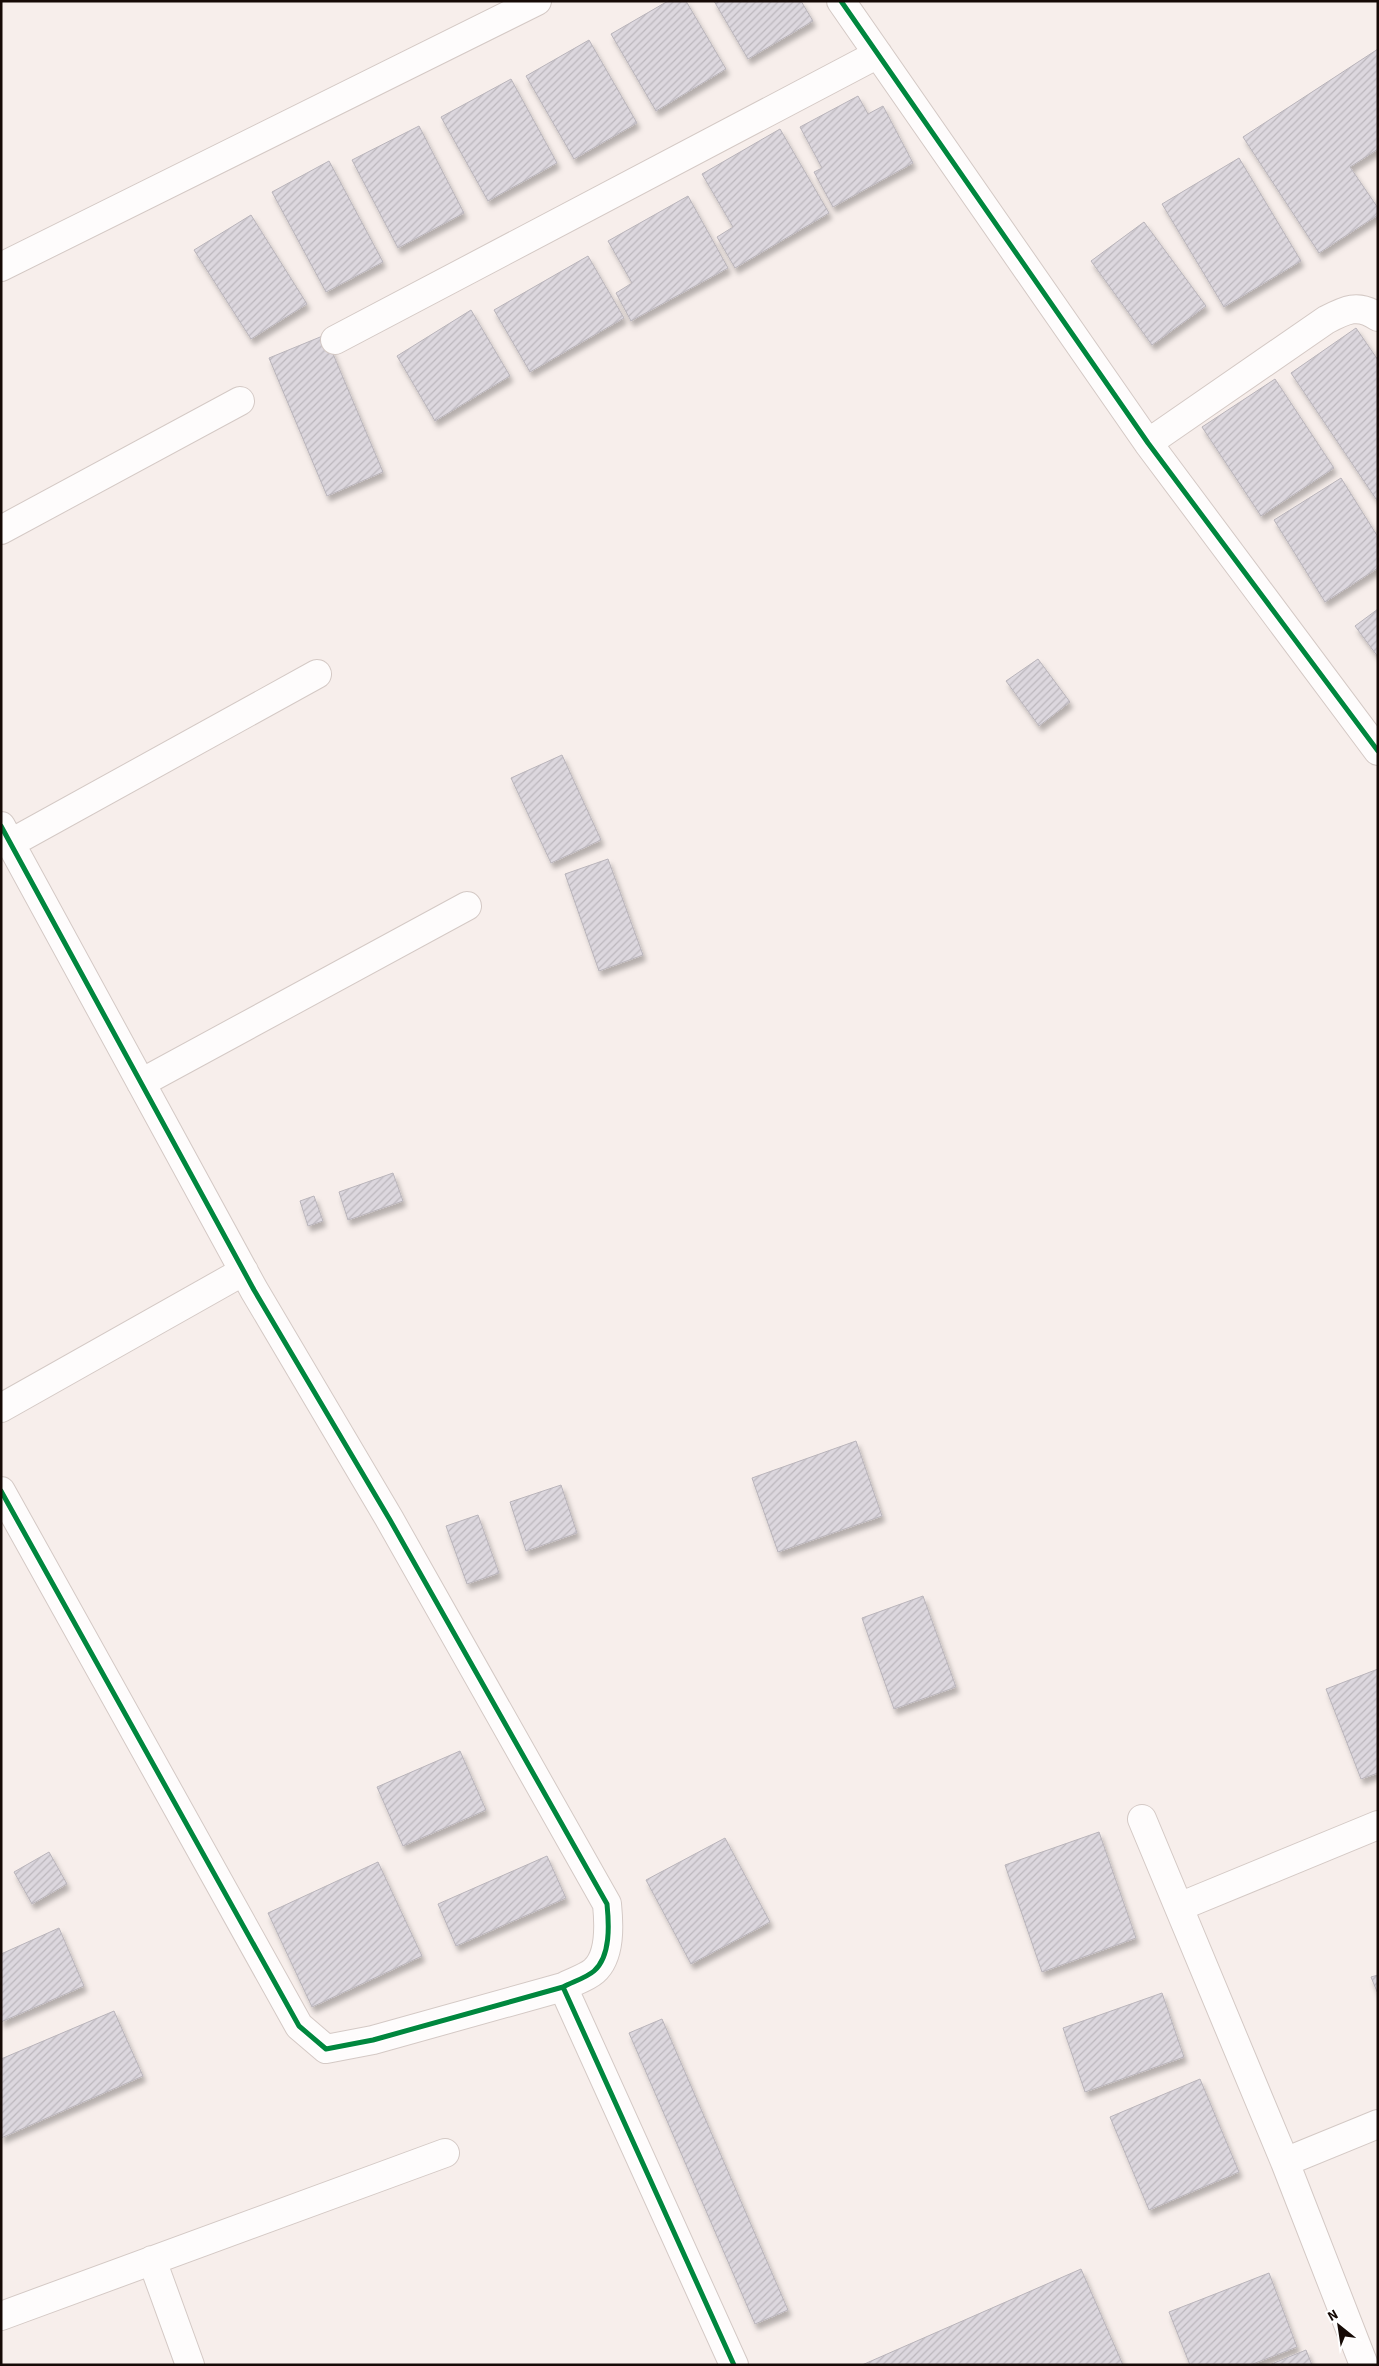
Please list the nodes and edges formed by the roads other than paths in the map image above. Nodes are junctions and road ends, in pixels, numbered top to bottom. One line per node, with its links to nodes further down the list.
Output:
1 (537, 1): 4 (street)
2 (848, 3): 3 (street)
3 (878, 54): 6 (street); 8 (street)
4 (1, 266)
5 (1378, 317): 8 (street)
6 (335, 340)
7 (240, 401): 9 (street)
8 (1148, 443): 11 (street)
9 (1, 530)
10 (317, 674): 12 (street)
11 (1378, 750)
12 (6, 835): 14 (street)
13 (467, 906): 14 (street)
14 (141, 1083): 15 (street)
15 (244, 1271): 16 (street); 21 (street)
16 (1, 1408)
17 (1, 1491): 21 (street)
18 (1142, 1819): 20 (street)
19 (1378, 1825): 20 (street)
20 (1179, 1907): 24 (street)
21 (563, 1987): 28 (street)
22 (1378, 2124): 24 (street)
23 (445, 2154): 25 (street)
24 (1285, 2162): 29 (street)
25 (152, 2260): 26 (street); 27 (street)
26 (1, 2316)
27 (190, 2365)
28 (734, 2365)
29 (1364, 2365)

